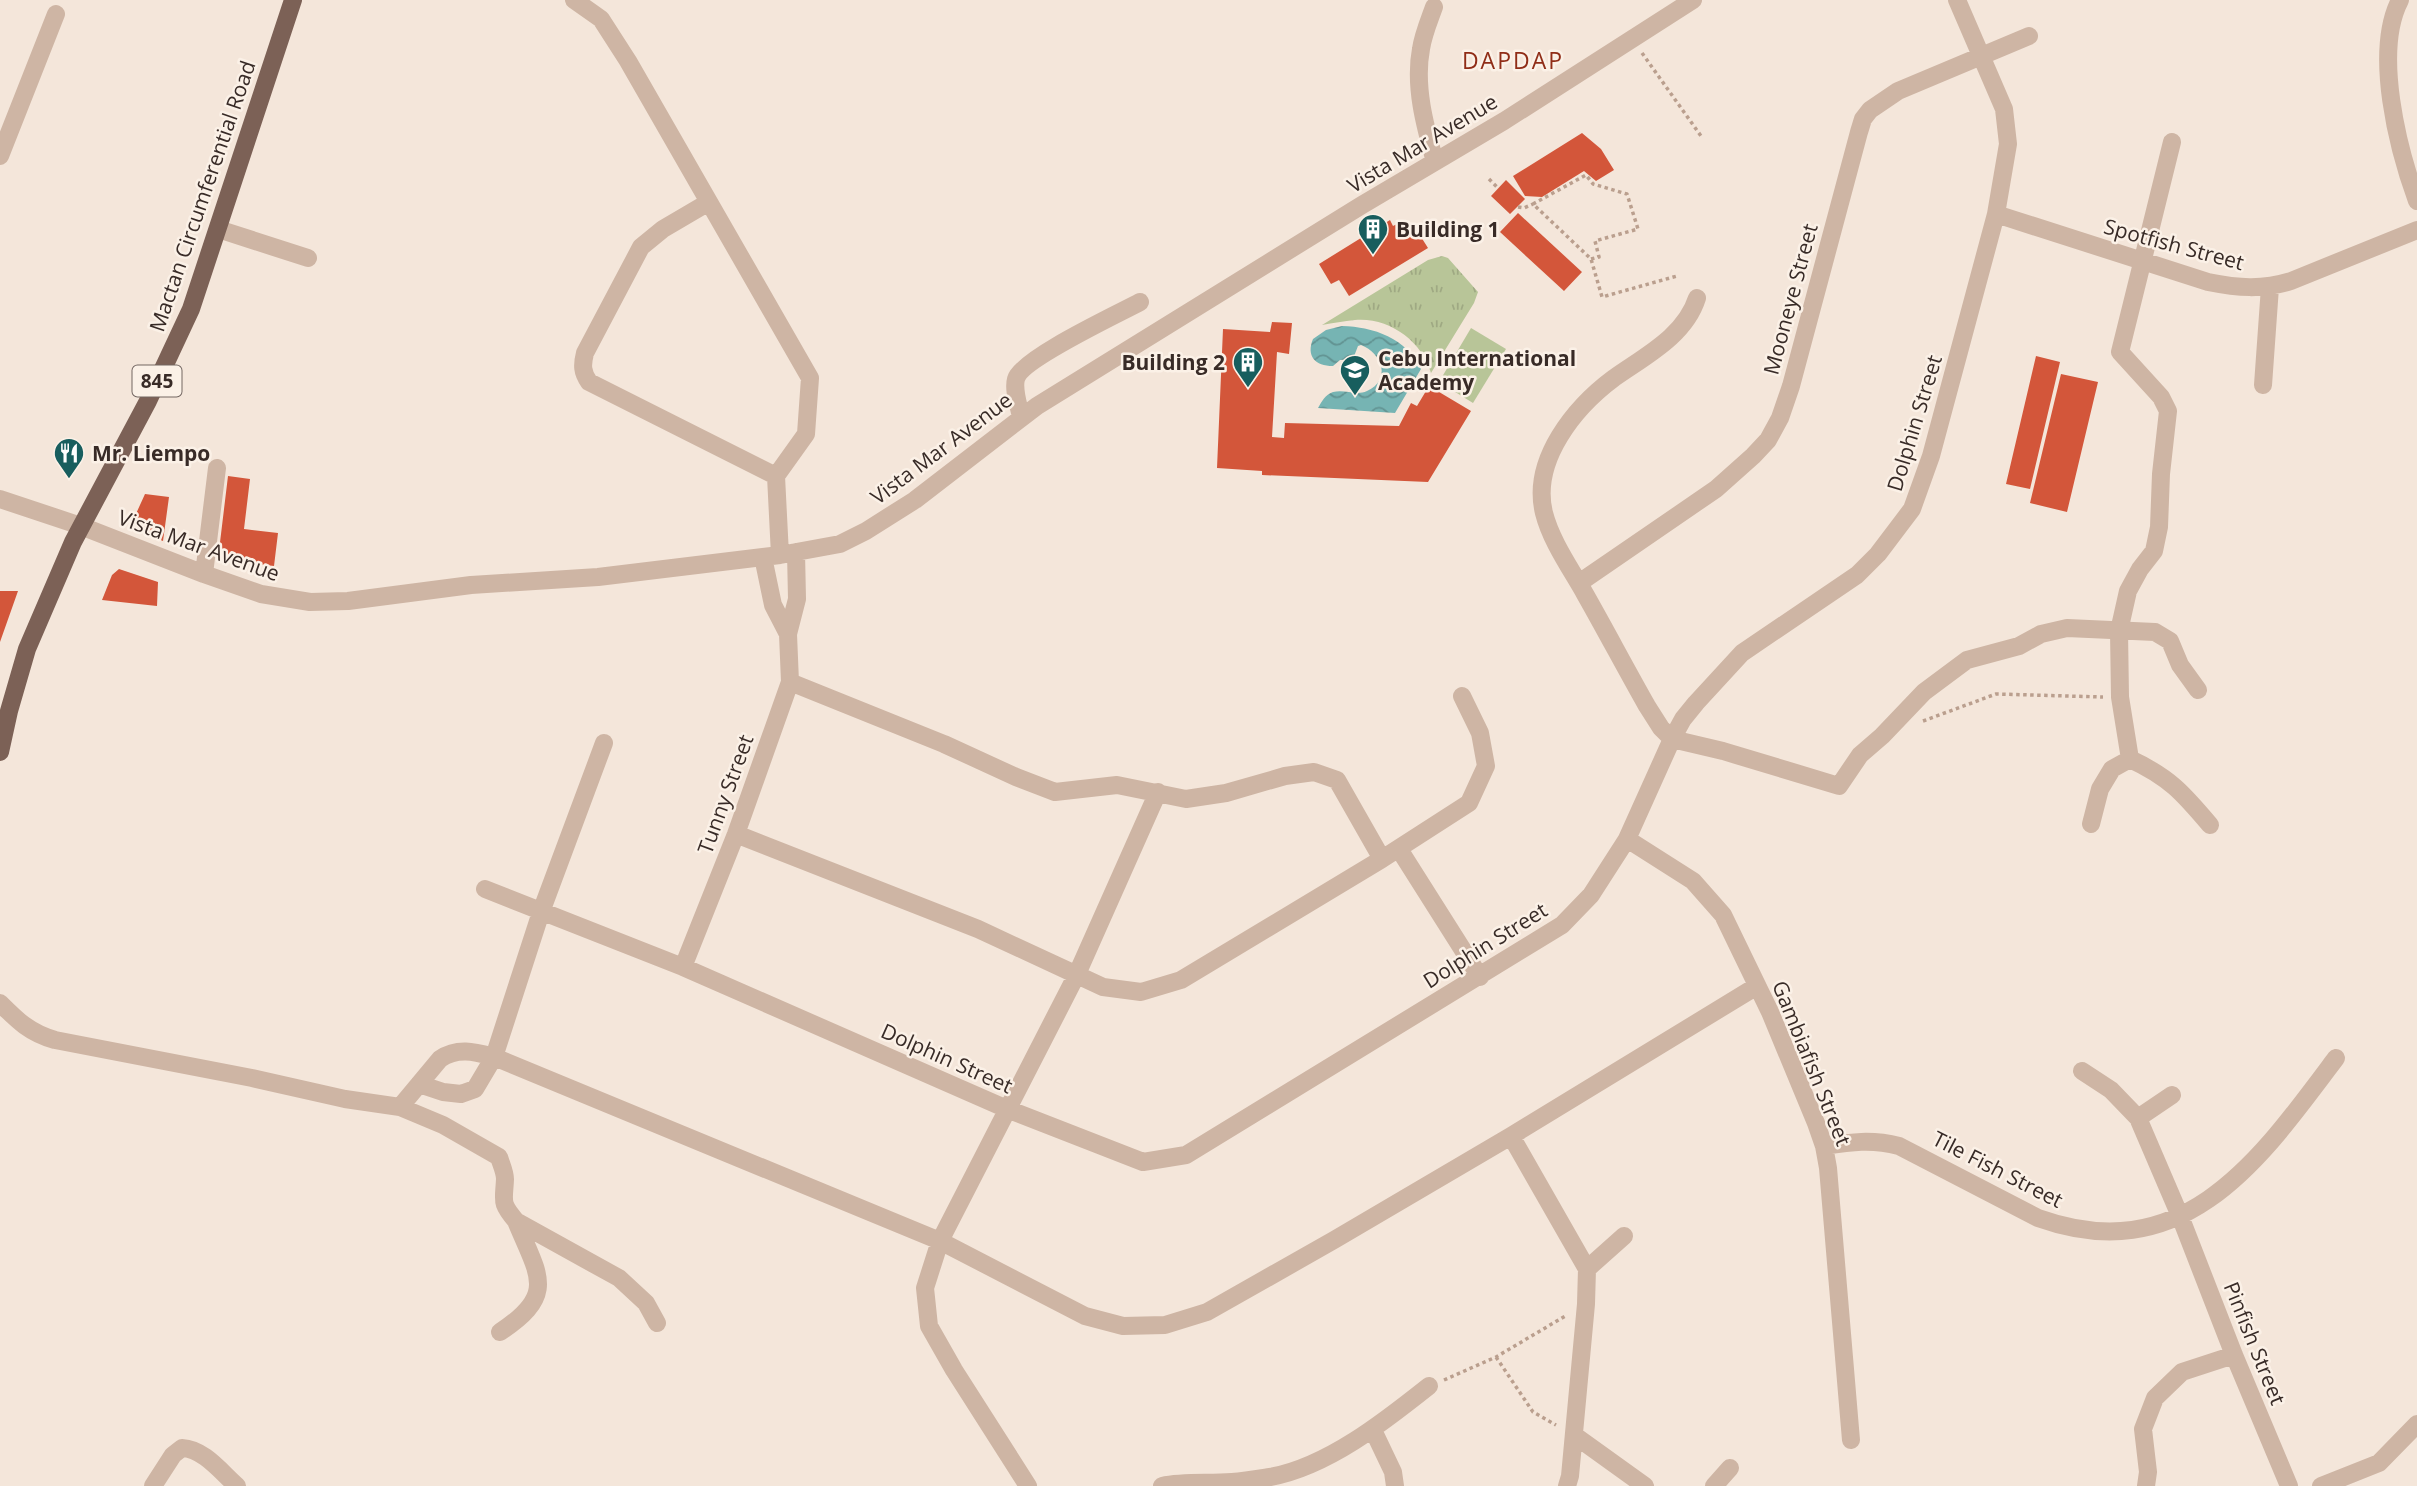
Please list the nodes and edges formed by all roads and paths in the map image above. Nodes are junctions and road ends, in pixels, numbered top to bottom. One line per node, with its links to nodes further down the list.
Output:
1 (293, 0): 22 (main road, Mactan Circumferential Road / 845)
2 (574, 0): 18 (street)
3 (1693, 0): 9 (street, Vista Mar Avenue)
4 (1957, 0): 10 (street, Dolphin Street)
5 (2400, 0): 17 (street)
6 (1434, 7): 14 (street)
7 (56, 14): 13 (street)
8 (2029, 36): 10 (street, Mooneye Street)
9 (1633, 40): 11 (path); 14 (street, Vista Mar Avenue)
10 (1983, 56): 21 (street, Dolphin Street); 39 (street, Mooneye Street)
11 (1701, 136)
12 (2172, 142): 26 (street)
13 (0, 156)
14 (1435, 162): 32 (street, Vista Mar Avenue)
15 (1489, 179): 16 (path)
16 (1498, 188)
17 (2417, 201)
18 (709, 202): 34 (street); 34 (street)
19 (1533, 204): 20 (path); 25 (path); 25 (path)
20 (1518, 206)
21 (1996, 214): 26 (street, Spotfish Street); 47 (street, Dolphin Street)
22 (218, 229): 24 (street); 36 (main road, Mactan Circumferential Road / 845)
23 (2417, 230): 28 (street, Spotfish Street)
24 (308, 258)
25 (1591, 259): 27 (path)
26 (2143, 262): 28 (street, Spotfish Street); 40 (street)
27 (1676, 276)
28 (2270, 287): 31 (street)
29 (1697, 299): 39 (street)
30 (1140, 302): 32 (street)
31 (2263, 385)
32 (1021, 417): 37 (street, Vista Mar Avenue)
33 (217, 468): 38 (street)
34 (776, 477): 37 (street)
35 (0, 499): 36 (street, Vista Mar Avenue)
36 (81, 526): 38 (street, Vista Mar Avenue); 49 (main road, Mactan Circumferential Road / 845)
37 (780, 555): 38 (street, Vista Mar Avenue); 41 (street, Tunny Street); 41 (street, Tunny Street)
38 (204, 574)
39 (1578, 583): 47 (street)
40 (2119, 631): 43 (street); 45 (street); 47 (street)
41 (788, 634): 42 (street, Tunny Street)
42 (790, 682): 51 (street); 54 (street, Tunny Street)
43 (2198, 690)
44 (1462, 696): 56 (street)
45 (2120, 697): 46 (path); 50 (street)
46 (1920, 722)
47 (1672, 739): 55 (street, Dolphin Street)
48 (604, 743): 59 (street)
49 (0, 751)
50 (2130, 759): 52 (street); 53 (street)
51 (1158, 792): 57 (street); 61 (street)
52 (2091, 824)
53 (2210, 825)
54 (736, 834): 60 (street, Tunny Street); 61 (street)
55 (1627, 839): 62 (street, Dolphin Street); 63 (street, Gambiafish Street)
56 (1399, 849): 57 (street); 62 (street)
57 (1382, 859): 61 (street)
58 (485, 889): 59 (street, Dolphin Street)
59 (541, 912): 60 (street, Dolphin Street); 65 (street)
60 (682, 967): 71 (street, Dolphin Street)
61 (1077, 974): 71 (street)
62 (1480, 977): 71 (street, Dolphin Street)
63 (1758, 986): 73 (street); 74 (street, Gambiafish Street)
64 (0, 1003): 70 (street)
65 (494, 1057): 68 (street); 68 (street); 78 (street)
66 (2336, 1058): 75 (street, Tile Fish Street)
67 (2082, 1071): 72 (street)
68 (419, 1084): 70 (street)
69 (2172, 1095): 72 (street)
70 (400, 1107): 76 (street)
71 (1007, 1109): 78 (street)
72 (2138, 1118): 75 (street, Pinfish Street)
73 (1511, 1136): 78 (street); 79 (street)
74 (1824, 1146): 75 (street, Tile Fish Street); 89 (street, Gambiafish Street)
75 (2180, 1216): 83 (street, Pinfish Street)
76 (516, 1221): 81 (street); 82 (street)
77 (1624, 1236): 79 (street)
78 (940, 1241): 93 (street)
79 (1587, 1269): 80 (street)
80 (1586, 1304): 84 (path); 88 (street)
81 (657, 1323)
82 (500, 1332)
83 (2234, 1355): 99 (street); 100 (street, Pinfish Street)
84 (1496, 1357): 85 (path); 88 (path)
85 (1429, 1387): 87 (street)
86 (2417, 1424): 101 (street)
87 (1373, 1430): 94 (street); 95 (street)
88 (1574, 1435): 96 (street); 97 (street)
89 (1850, 1440)
90 (1730, 1468): 98 (street)
91 (153, 1486): 92 (street)
92 (237, 1486)
93 (1028, 1486)
94 (1162, 1486)
95 (1395, 1486)
96 (1567, 1486)
97 (1645, 1486)
98 (1714, 1486)
99 (2146, 1486)
100 (2289, 1486)
101 (2321, 1486)

